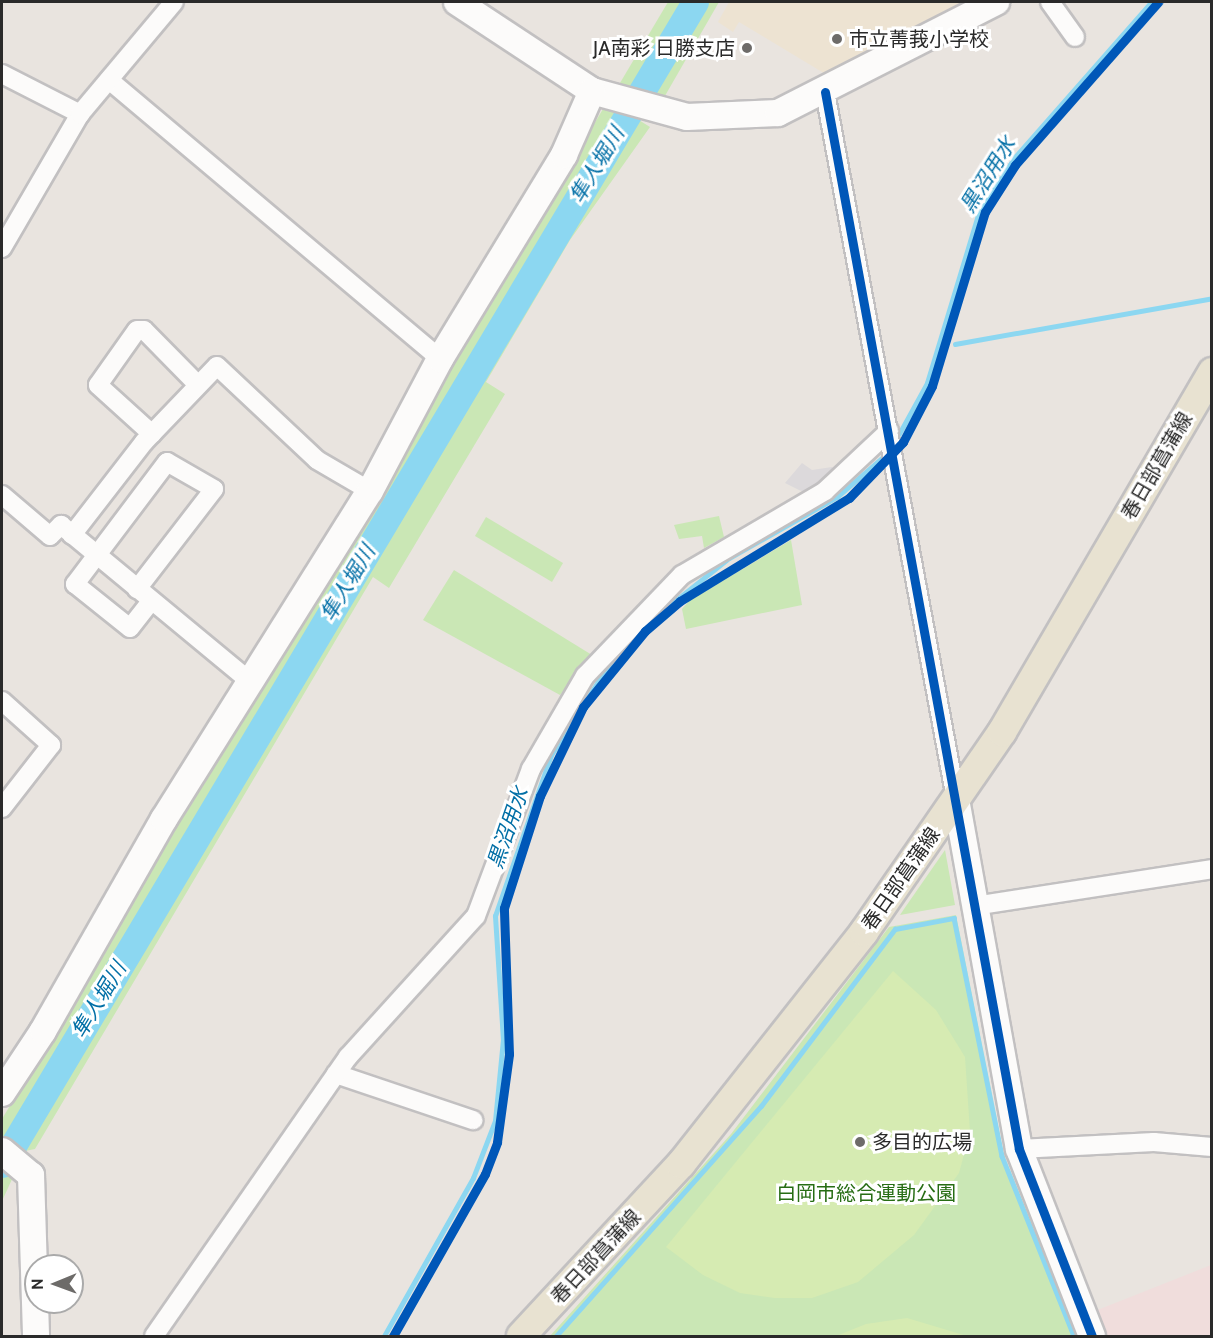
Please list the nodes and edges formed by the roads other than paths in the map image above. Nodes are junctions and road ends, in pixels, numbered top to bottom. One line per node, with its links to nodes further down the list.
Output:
1 (174, 2): 7 (street)
2 (457, 2): 9 (street)
3 (996, 2): 8 (street)
4 (1050, 2): 5 (street)
5 (1076, 37)
6 (2, 74): 10 (street)
7 (109, 80): 10 (street); 12 (street)
8 (825, 92): 9 (street); 15 (street)
9 (600, 94): 12 (street)
10 (80, 114): 11 (street)
11 (2, 248)
12 (440, 359): 17 (street)
13 (1212, 372): 25 (main road, 春日部菖蒲線)
14 (198, 385): 16 (street); 16 (street); 17 (street)
15 (889, 431): 25 (street); 29 (street)
16 (152, 434): 19 (street)
17 (370, 491): 23 (street)
18 (2, 495): 19 (street)
19 (72, 535): 20 (street)
20 (98, 556): 21 (street); 21 (street); 22 (street)
21 (137, 589): 22 (street)
22 (151, 601): 23 (street)
23 (253, 684): 30 (street)
24 (2, 701): 26 (street)
25 (956, 799): 28 (street); 37 (main road, 春日部菖蒲線)
26 (2, 808)
27 (1212, 869): 28 (street)
28 (974, 906): 33 (street)
29 (336, 1074): 31 (street); 36 (street)
30 (2, 1093)
31 (473, 1120)
32 (1212, 1147): 33 (street)
33 (1019, 1149): 38 (street)
34 (11, 1157): 35 (street)
35 (36, 1336)
36 (154, 1336)
37 (521, 1336)
38 (1092, 1336)

